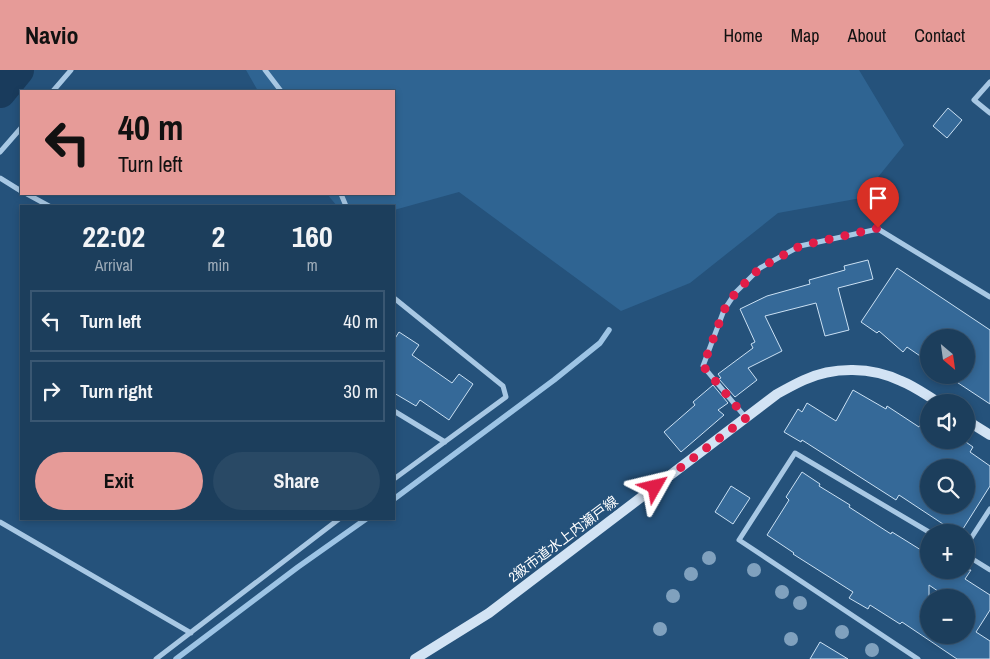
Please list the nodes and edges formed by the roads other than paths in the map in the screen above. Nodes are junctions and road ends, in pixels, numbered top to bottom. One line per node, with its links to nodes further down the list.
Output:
1 (71, 70): 4 (street)
2 (265, 70): 5 (street)
3 (990, 82): 6 (street)
4 (53, 90)
5 (280, 90)
6 (990, 113)
7 (20, 129): 8 (street)
8 (0, 152)
9 (0, 178): 10 (street)
10 (20, 189)
11 (29, 195): 12 (street)
12 (47, 205)
13 (990, 297): 17 (street)
14 (395, 299): 20 (street)
15 (924, 394): 17 (street, 2級市道水上内瀬戸線)
16 (395, 412): 20 (street)
17 (746, 418): 31 (street, 2級市道水上内瀬戸線)
18 (975, 426): 19 (street)
19 (990, 435)
20 (445, 442): 21 (street)
21 (395, 478)
22 (990, 509): 26 (street)
23 (338, 520): 29 (street)
24 (0, 522): 29 (street)
25 (920, 527): 32 (street)
26 (975, 532)
27 (975, 561): 28 (street)
28 (990, 570)
29 (190, 633): 30 (street)
30 (156, 659)
31 (415, 659)
32 (918, 659)

